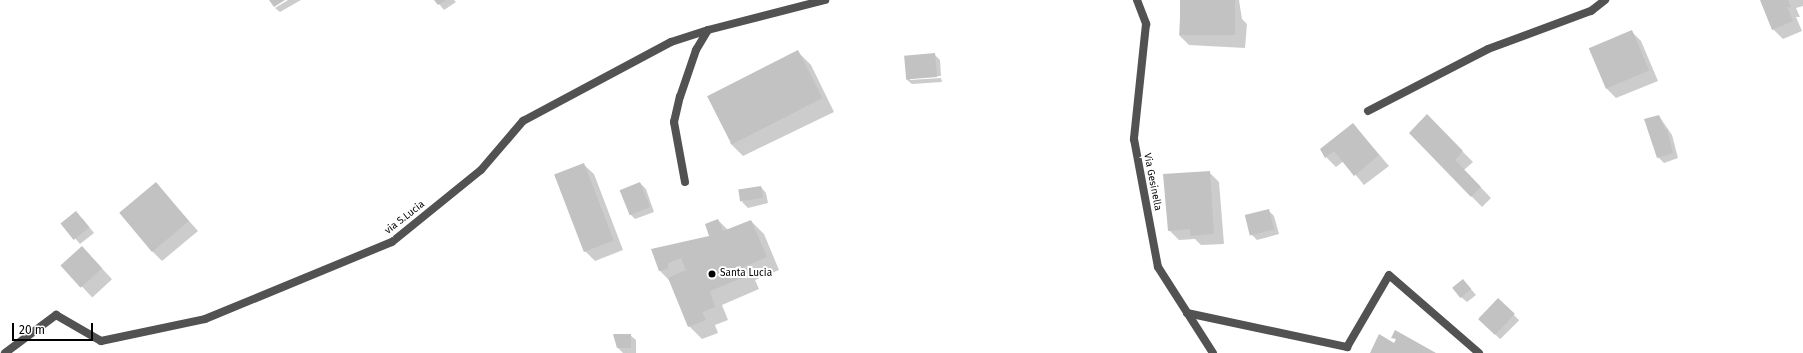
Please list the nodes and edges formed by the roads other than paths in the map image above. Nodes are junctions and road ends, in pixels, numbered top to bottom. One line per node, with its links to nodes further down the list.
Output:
1 (825, 0): 4 (street, via S.Lucia)
2 (1137, 0): 7 (street, Via Gesinella)
3 (1606, 0): 5 (street)
4 (708, 30): 6 (street); 8 (street, via S.Lucia)
5 (1368, 110)
6 (685, 182)
7 (1188, 313): 9 (street, Via Gesinella); 10 (street)
8 (5, 353)
9 (1213, 353)
10 (1479, 353)

